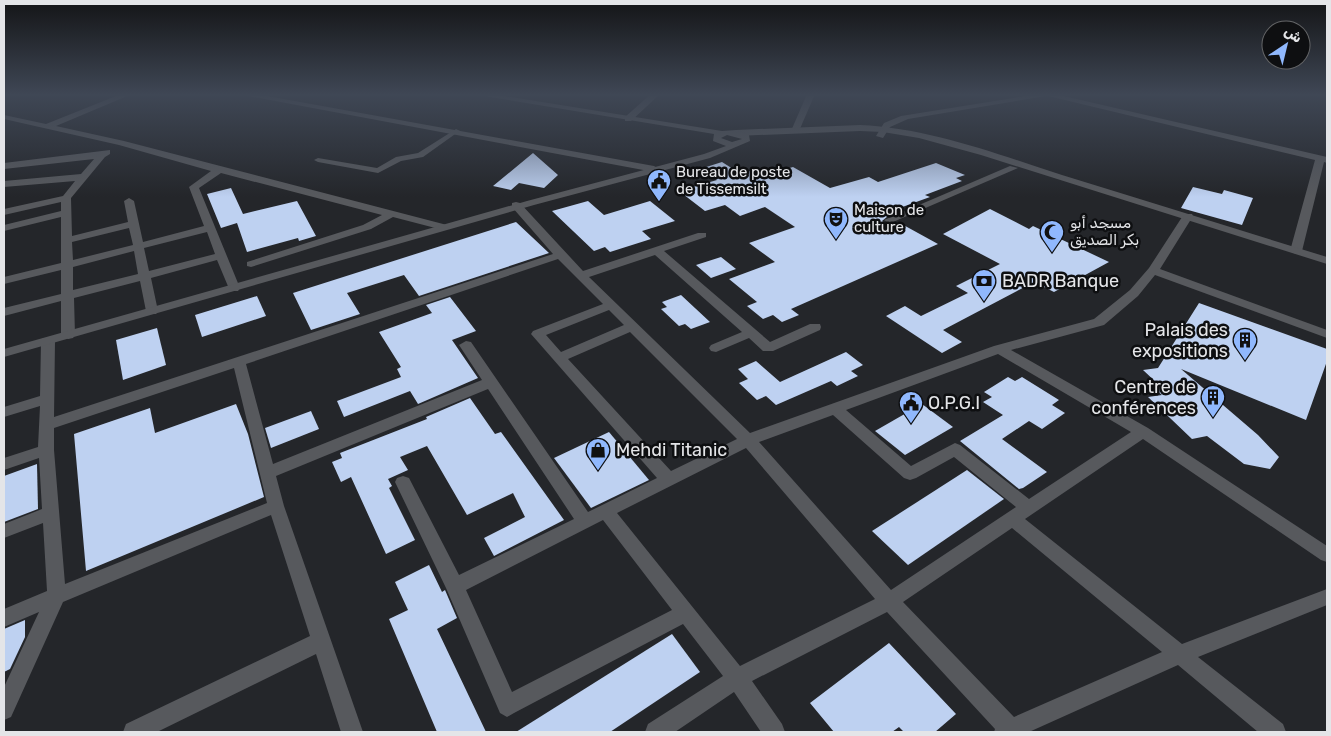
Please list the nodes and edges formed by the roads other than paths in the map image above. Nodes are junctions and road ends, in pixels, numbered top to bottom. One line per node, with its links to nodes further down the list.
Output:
1 (59, 128): 14 (street)
2 (441, 128): 9 (street)
3 (685, 128): 13 (street)
4 (685, 128): 13 (street)
5 (840, 128): 10 (street)
6 (849, 128): 11 (street)
7 (886, 128): 11 (street)
8 (1193, 128): 17 (street)
9 (456, 131): 18 (lane); 22 (street)
10 (796, 131): 12 (street)
11 (881, 132): 15 (street); 21 (street); 32 (street)
12 (736, 133): 13 (street); 15 (street)
13 (716, 139): 15 (street); 19 (street)
14 (121, 142): 16 (street); 23 (street)
15 (740, 144): 19 (street)
16 (102, 155): 20 (street); 24 (street)
17 (1323, 159): 42 (street)
18 (318, 160)
19 (675, 163): 22 (main road)
20 (4, 166)
21 (1013, 168): 32 (street); 33 (street)
22 (654, 169): 28 (main road)
23 (219, 170): 31 (street); 37 (street)
24 (84, 177): 25 (street); 26 (street)
25 (4, 184)
26 (66, 198): 29 (street); 30 (street)
27 (129, 201): 34 (street)
28 (516, 205): 35 (main road); 43 (street)
29 (4, 212)
30 (66, 213): 36 (street); 39 (street)
31 (391, 214): 35 (street); 46 (street)
32 (1185, 219): 42 (street); 48 (street); 49 (street)
33 (889, 220)
34 (134, 224): 39 (street); 40 (street)
35 (443, 227): 53 (main road)
36 (4, 228)
37 (211, 228): 40 (street); 44 (street)
38 (702, 235): 41 (street)
39 (67, 240): 47 (street)
40 (138, 247): 47 (street); 50 (street)
41 (656, 250): 51 (street); 60 (main road)
42 (1296, 251): 45 (street)
43 (560, 255): 51 (street); 69 (street)
44 (221, 256): 50 (street); 53 (street)
45 (1327, 261)
46 (251, 264)
47 (68, 265): 52 (street); 54 (street)
48 (1153, 270): 61 (street); 66 (street)
49 (1327, 271)
50 (144, 276): 54 (street); 56 (street)
51 (581, 276): 55 (street)
52 (4, 281)
53 (234, 288): 56 (main road)
54 (68, 296): 57 (street); 62 (street)
55 (611, 306): 58 (street); 68 (street)
56 (152, 311): 62 (main road)
57 (4, 312)
58 (632, 326): 68 (street); 76 (street)
59 (815, 327): 60 (main road)
60 (750, 333): 65 (street)
61 (1327, 334)
62 (68, 335): 63 (main road)
63 (48, 341): 67 (main road); 71 (street)
64 (466, 345): 70 (street)
65 (716, 348)
66 (999, 350): 72 (street); 75 (street)
67 (4, 353)
68 (559, 358): 80 (street)
69 (239, 362): 74 (street); 79 (street)
70 (491, 382): 79 (street); 87 (street)
71 (46, 399): 73 (street); 74 (street)
72 (836, 409): 76 (street); 83 (street)
73 (4, 412)
74 (46, 425): 77 (street)
75 (1142, 432): 83 (street); 89 (street)
76 (748, 440): 80 (street); 93 (street)
77 (46, 450): 78 (street); 85 (street)
78 (4, 464)
79 (268, 473): 82 (street)
80 (669, 480): 84 (street)
81 (403, 482): 90 (street)
82 (276, 506): 91 (street); 96 (street)
83 (1029, 508): 86 (street)
84 (606, 511): 87 (street); 94 (street)
85 (52, 513): 88 (street); 91 (street)
86 (1013, 519): 93 (street); 97 (street)
87 (585, 522): 90 (street)
88 (4, 531)
89 (1327, 555)
90 (455, 586): 94 (street)
91 (57, 595): 95 (street); 99 (street)
92 (1327, 597): 97 (street)
93 (889, 601): 98 (street); 100 (street)
94 (685, 613): 98 (street)
95 (4, 618)
96 (321, 641): 101 (street); 102 (street)
97 (1181, 654): 100 (street); 105 (street)
98 (737, 678): 103 (street); 104 (street)
99 (4, 710)
100 (1010, 731)
101 (134, 732)
102 (352, 732)
103 (656, 732)
104 (774, 732)
105 (1275, 732)

